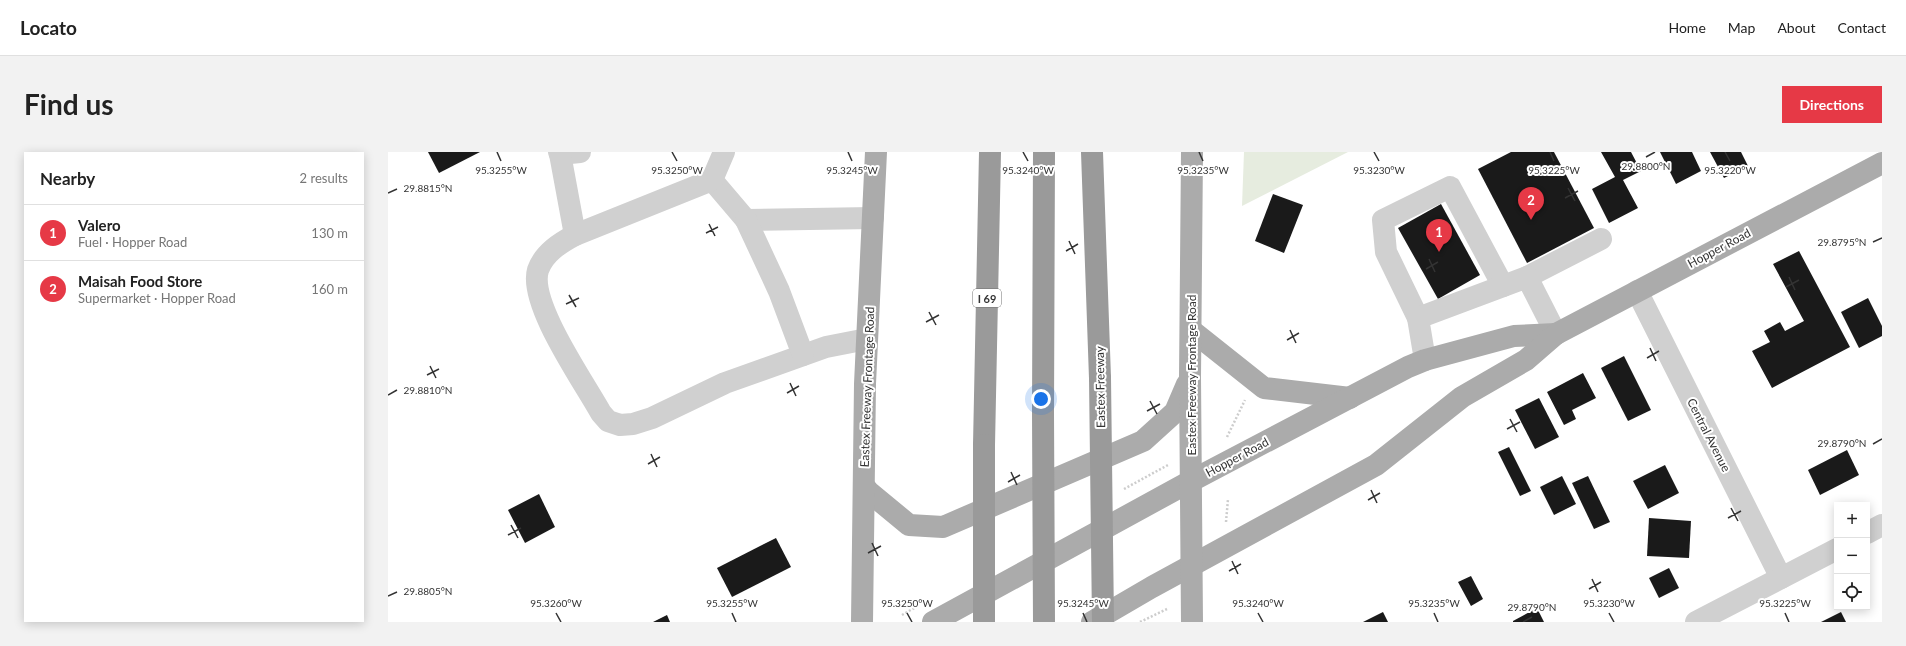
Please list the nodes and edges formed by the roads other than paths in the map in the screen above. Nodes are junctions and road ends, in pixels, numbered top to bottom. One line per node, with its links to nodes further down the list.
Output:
1 (724, 152): 9 (street)
2 (876, 152): 10 (main road, Eastex Freeway Frontage Road)
3 (990, 152): 34 (highway, I 69, bridge)
4 (1044, 152): 35 (highway, bridge)
5 (1092, 152): 37 (highway, Eastex Freeway, bridge)
6 (1192, 152): 18 (main road, Eastex Freeway Frontage Road)
7 (566, 153): 12 (street)
8 (1882, 163): 16 (main road, Hopper Road)
9 (712, 180): 11 (street); 12 (street)
10 (873, 218): 11 (street); 20 (main road, Eastex Freeway Frontage Road)
11 (746, 220): 21 (street)
12 (575, 235): 21 (street)
13 (1601, 239): 14 (street)
14 (1528, 277): 15 (street); 19 (street)
15 (1503, 286): 17 (street); 17 (street)
16 (1637, 292): 19 (main road, Hopper Road); 31 (street, Central Avenue)
17 (1418, 318): 22 (street)
18 (1191, 330): 23 (main road, Eastex Freeway Frontage Road); 24 (main road)
19 (1556, 334): 22 (main road, Hopper Road); 30 (main road, Hopper Road)
20 (867, 339): 21 (street); 26 (main road, Eastex Freeway Frontage Road)
21 (803, 355)
22 (1425, 360): 24 (main road, Hopper Road)
23 (1190, 377): 25 (main road, Eastex Freeway Frontage Road); 26 (main road)
24 (1350, 398): 25 (main road, Hopper Road)
25 (1191, 481): 30 (main road, Eastex Freeway Frontage Road); 33 (main road, Hopper Road)
26 (864, 486): 32 (main road, Eastex Freeway Frontage Road)
27 (1882, 525): 28 (street)
28 (1870, 531)
29 (1834, 551): 31 (street)
30 (1191, 566): 36 (main road, Hopper Road); 38 (main road, Eastex Freeway Frontage Road)
31 (1781, 578): 39 (street)
32 (862, 622)
33 (933, 622)
34 (984, 622)
35 (1044, 622)
36 (1092, 622)
37 (1103, 622)
38 (1192, 622)
39 (1696, 622)

